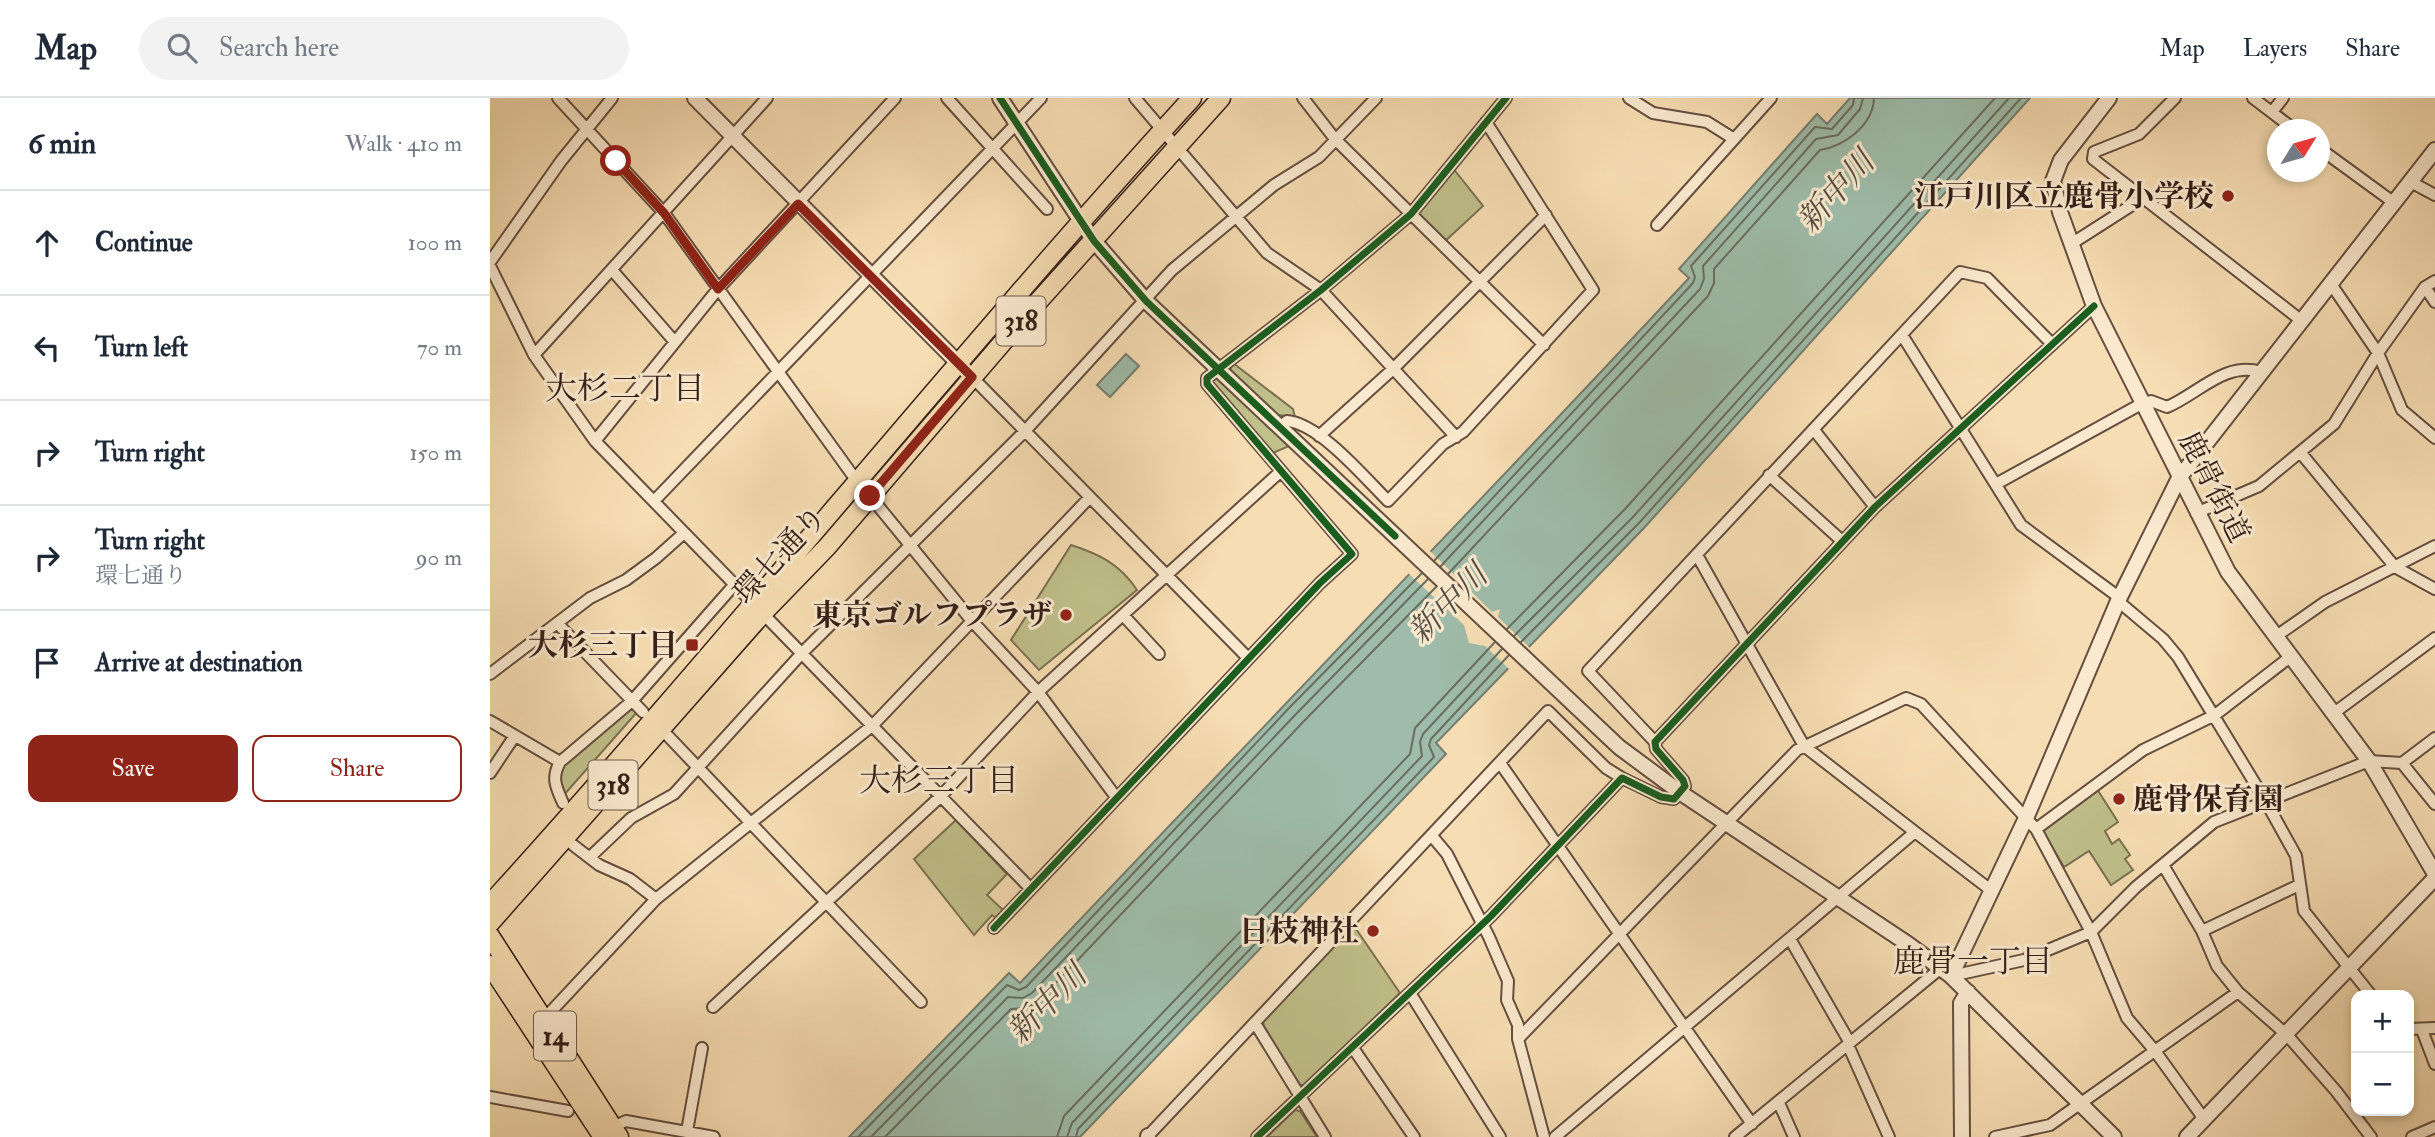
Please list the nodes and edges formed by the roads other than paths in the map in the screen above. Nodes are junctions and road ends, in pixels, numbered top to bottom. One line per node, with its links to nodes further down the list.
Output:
1 (558, 98): 25 (street)
2 (612, 98): 25 (street)
3 (695, 98): 27 (street)
4 (767, 98): 27 (street)
5 (895, 98): 38 (street)
6 (947, 98): 31 (street)
7 (1000, 98): 24 (street)
8 (1041, 98): 24 (street)
9 (1135, 98): 26 (street)
10 (1192, 98): 26 (main road, 環七通り / 318)
11 (1221, 98): 30 (main road, 環七通り / 318)
12 (1303, 98): 28 (street)
13 (1376, 98): 28 (street)
14 (1506, 98): 23 (street)
15 (1629, 98): 29 (street)
16 (1771, 98): 29 (street)
17 (2109, 98): 47 (street, 鹿骨街道)
18 (2175, 98): 36 (street)
19 (2253, 98): 21 (street)
20 (2283, 98): 21 (street)
21 (2272, 112): 22 (street)
22 (2281, 119)
23 (1486, 122): 41 (street); 42 (street)
24 (1017, 123): 31 (street); 44 (street)
25 (586, 130): 40 (street); 48 (street)
26 (1162, 131): 30 (street); 44 (main road, 環七通り / 318)
27 (733, 137): 38 (street); 40 (street)
28 (1335, 139): 41 (street); 43 (street)
29 (1734, 139): 45 (street)
30 (1176, 148): 43 (street); 46 (main road, 環七通り / 318)
31 (993, 149): 39 (street); 50 (street)
32 (2435, 149): 34 (street)
33 (2330, 156): 37 (street)
34 (2409, 181): 35 (street); 37 (street)
35 (2435, 195)
36 (2143, 198): 47 (street); 59 (street)
37 (2393, 202): 52 (street)
38 (798, 204): 50 (street); 54 (street)
39 (1047, 209)
40 (664, 213): 49 (street); 54 (street)
41 (1411, 214): 51 (street); 55 (street)
42 (1546, 215): 51 (street); 63 (street)
43 (1237, 217): 55 (street); 56 (street)
44 (1081, 222): 46 (street); 66 (main road, 環七通り / 318)
45 (1657, 225)
46 (1094, 241): 56 (street); 71 (main road, 環七通り / 318)
47 (2071, 244): 58 (street, 鹿骨街道)
48 (490, 264): 65 (street)
49 (612, 270): 61 (street); 65 (street)
50 (873, 276): 66 (street); 70 (street)
51 (1479, 282): 63 (street); 68 (street)
52 (2331, 284): 59 (street); 64 (street)
53 (2430, 284): 57 (street); 64 (street)
54 (718, 289): 61 (street); 70 (street)
55 (1321, 290): 67 (street); 68 (street)
56 (1146, 302): 67 (street); 76 (street)
57 (2435, 302)
58 (2094, 306): 62 (street); 72 (street, 鹿骨街道)
59 (2302, 321): 69 (street)
60 (1902, 335): 62 (street); 74 (street); 75 (street)
61 (674, 341): 80 (street)
62 (2052, 344): 74 (street)
63 (1544, 345): 78 (street)
64 (2378, 353): 79 (street); 81 (street)
65 (534, 355): 80 (street)
66 (958, 362): 71 (street); 85 (main road, 環七通り / 318)
67 (1216, 369): 73 (street); 82 (street)
68 (1393, 369): 77 (street); 78 (street)
69 (2261, 372): 72 (street); 84 (street)
70 (778, 374): 85 (street); 89 (street)
71 (972, 377): 76 (street); 87 (main road, 環七通り / 318)
72 (2143, 403): 84 (street, 鹿骨街道); 86 (street)
73 (1281, 426): 77 (street); 132 (street)
74 (1961, 428): 86 (street); 90 (street)
75 (1814, 430): 83 (street); 90 (street)
76 (1025, 431): 88 (street); 94 (street)
77 (1319, 436): 78 (street)
78 (1456, 437)
79 (2435, 438)
80 (595, 441): 89 (street)
81 (2300, 452): 91 (street); 97 (street)
82 (1280, 472): 98 (street); 112 (street)
83 (1769, 475): 93 (street); 96 (street)
84 (2179, 478): 91 (street, 鹿骨街道); 100 (street)
85 (856, 481): 101 (main road, 環七通り / 318)
86 (1996, 484): 100 (street)
87 (870, 496): 94 (street); 101 (main road, 環七通り / 318)
88 (1090, 497): 98 (street); 103 (street)
89 (654, 501): 92 (street)
90 (1875, 507): 93 (street)
91 (2196, 513): 105 (street, 鹿骨街道)
92 (684, 533): 101 (street); 104 (street)
93 (1842, 541): 108 (street)
94 (911, 546): 103 (street); 109 (street)
95 (2435, 546): 97 (street)
96 (1697, 555): 108 (street); 123 (street)
97 (2395, 567): 99 (street); 105 (street)
98 (1166, 576): 102 (street); 112 (street)
99 (2435, 589)
100 (2119, 600): 117 (street); 138 (street)
101 (754, 603): 107 (main road, 環七通り / 318); 109 (street); 115 (main road); 120 (main road, 318)
102 (1123, 615): 110 (street); 114 (street)
103 (972, 621): 114 (street); 119 (street)
104 (557, 623): 113 (street); 115 (street)
105 (2275, 637): 111 (street, 鹿骨街道)
106 (2435, 638): 116 (street)
107 (729, 642): 156 (main road, 環七通り / 318); 161 (main road, 環七通り / 318)
108 (1748, 643): 123 (street); 124 (street)
109 (803, 652): 119 (street); 129 (street)
110 (1159, 654)
111 (2290, 657): 116 (street, 鹿骨街道); 117 (street)
112 (1248, 658): 134 (street)
113 (490, 674)
114 (1038, 692): 133 (street); 134 (street)
115 (637, 706): 126 (street); 136 (main road)
116 (2334, 713): 125 (street, 鹿骨街道)
117 (2215, 715): 135 (street); 141 (street)
118 (490, 721): 121 (street)
119 (873, 725): 133 (street); 139 (street)
120 (668, 736): 129 (street); 144 (main road, 318)
121 (514, 737): 126 (street); 130 (street)
122 (2435, 738): 128 (street)
123 (1655, 742): 132 (street)
124 (1804, 746): 138 (street); 140 (street); 142 (street)
125 (2370, 761): 128 (street); 135 (street); 148 (street, 鹿骨街道)
126 (560, 762): 136 (street)
127 (1500, 763): 131 (street); 143 (street); 145 (street)
128 (2402, 763): 137 (street)
129 (698, 766): 139 (street); 146 (street)
130 (490, 773)
131 (1622, 778): 132 (street); 145 (street)
132 (1681, 793): 140 (street)
133 (941, 796): 151 (street); 155 (street)
134 (1116, 797): 151 (street)
135 (2265, 800): 147 (street); 149 (street)
136 (563, 803): 150 (main road)
137 (2435, 804)
138 (2027, 817): 141 (street); 152 (street)
139 (753, 823): 154 (street); 155 (street)
140 (1727, 823): 153 (street); 162 (street)
141 (2036, 829): 160 (street)
142 (1915, 832): 152 (street); 153 (street)
143 (1432, 836): 157 (street); 174 (street)
144 (573, 845): 146 (street); 161 (main road, 318)
145 (1558, 845): 157 (street); 162 (street)
146 (591, 856): 154 (street)
147 (2163, 866): 159 (street); 160 (street)
148 (2435, 876): 165 (street)
149 (2299, 885): 159 (street); 165 (street)
150 (490, 886)
151 (1030, 888): 158 (street)
152 (1992, 891): 166 (street)
153 (1838, 898): 163 (street); 166 (street)
154 (656, 899): 173 (street)
155 (827, 902): 171 (street); 172 (street)
156 (490, 904)
157 (1483, 923): 170 (street); 180 (street)
158 (994, 929)
159 (2202, 931): 169 (street)
160 (2091, 932): 166 (street); 184 (street)
161 (490, 934): 173 (main road, 14)
162 (1619, 934): 175 (street); 180 (street)
163 (1790, 939): 175 (street); 181 (street)
164 (490, 965): 195 (main road, 14)
165 (2350, 969): 167 (street); 179 (street)
166 (1946, 972): 168 (street); 181 (street)
167 (2367, 990)
168 (1968, 992): 189 (street); 207 (street)
169 (2238, 992): 179 (street); 184 (street)
170 (1410, 993): 183 (street); 201 (street)
171 (921, 1002)
172 (713, 1007)
173 (544, 1019): 195 (main road, 14)
174 (1255, 1023): 187 (street); 197 (street)
175 (1684, 1028): 192 (street); 203 (street)
176 (2435, 1028): 178 (street)
177 (2414, 1029): 178 (street)
178 (2422, 1030): 185 (street)
179 (2287, 1035): 191 (street); 211 (street)
180 (1517, 1039): 202 (street)
181 (1849, 1044): 188 (street); 206 (street)
182 (702, 1048): 194 (street)
183 (1353, 1048): 187 (street); 200 (street)
184 (2155, 1051): 189 (street); 191 (street)
185 (2435, 1064)
186 (490, 1097): 190 (street)
187 (1301, 1097): 198 (street); 199 (street)
188 (1779, 1102): 192 (street); 205 (street)
189 (2081, 1104): 208 (street); 209 (street)
190 (568, 1111)
191 (2204, 1119): 210 (street)
192 (1752, 1124): 204 (street)
193 (2435, 1127): 212 (street)
194 (687, 1132): 195 (street); 196 (street)
195 (611, 1134)
196 (714, 1137)
197 (1148, 1137)
198 (1257, 1137)
199 (1325, 1137)
200 (1414, 1137)
201 (1500, 1137)
202 (1544, 1137)
203 (1555, 1137)
204 (1735, 1137)
205 (1794, 1137)
206 (1889, 1137)
207 (1962, 1137)
208 (1995, 1137)
209 (2114, 1137)
210 (2187, 1137)
211 (2371, 1137)
212 (2412, 1137)

